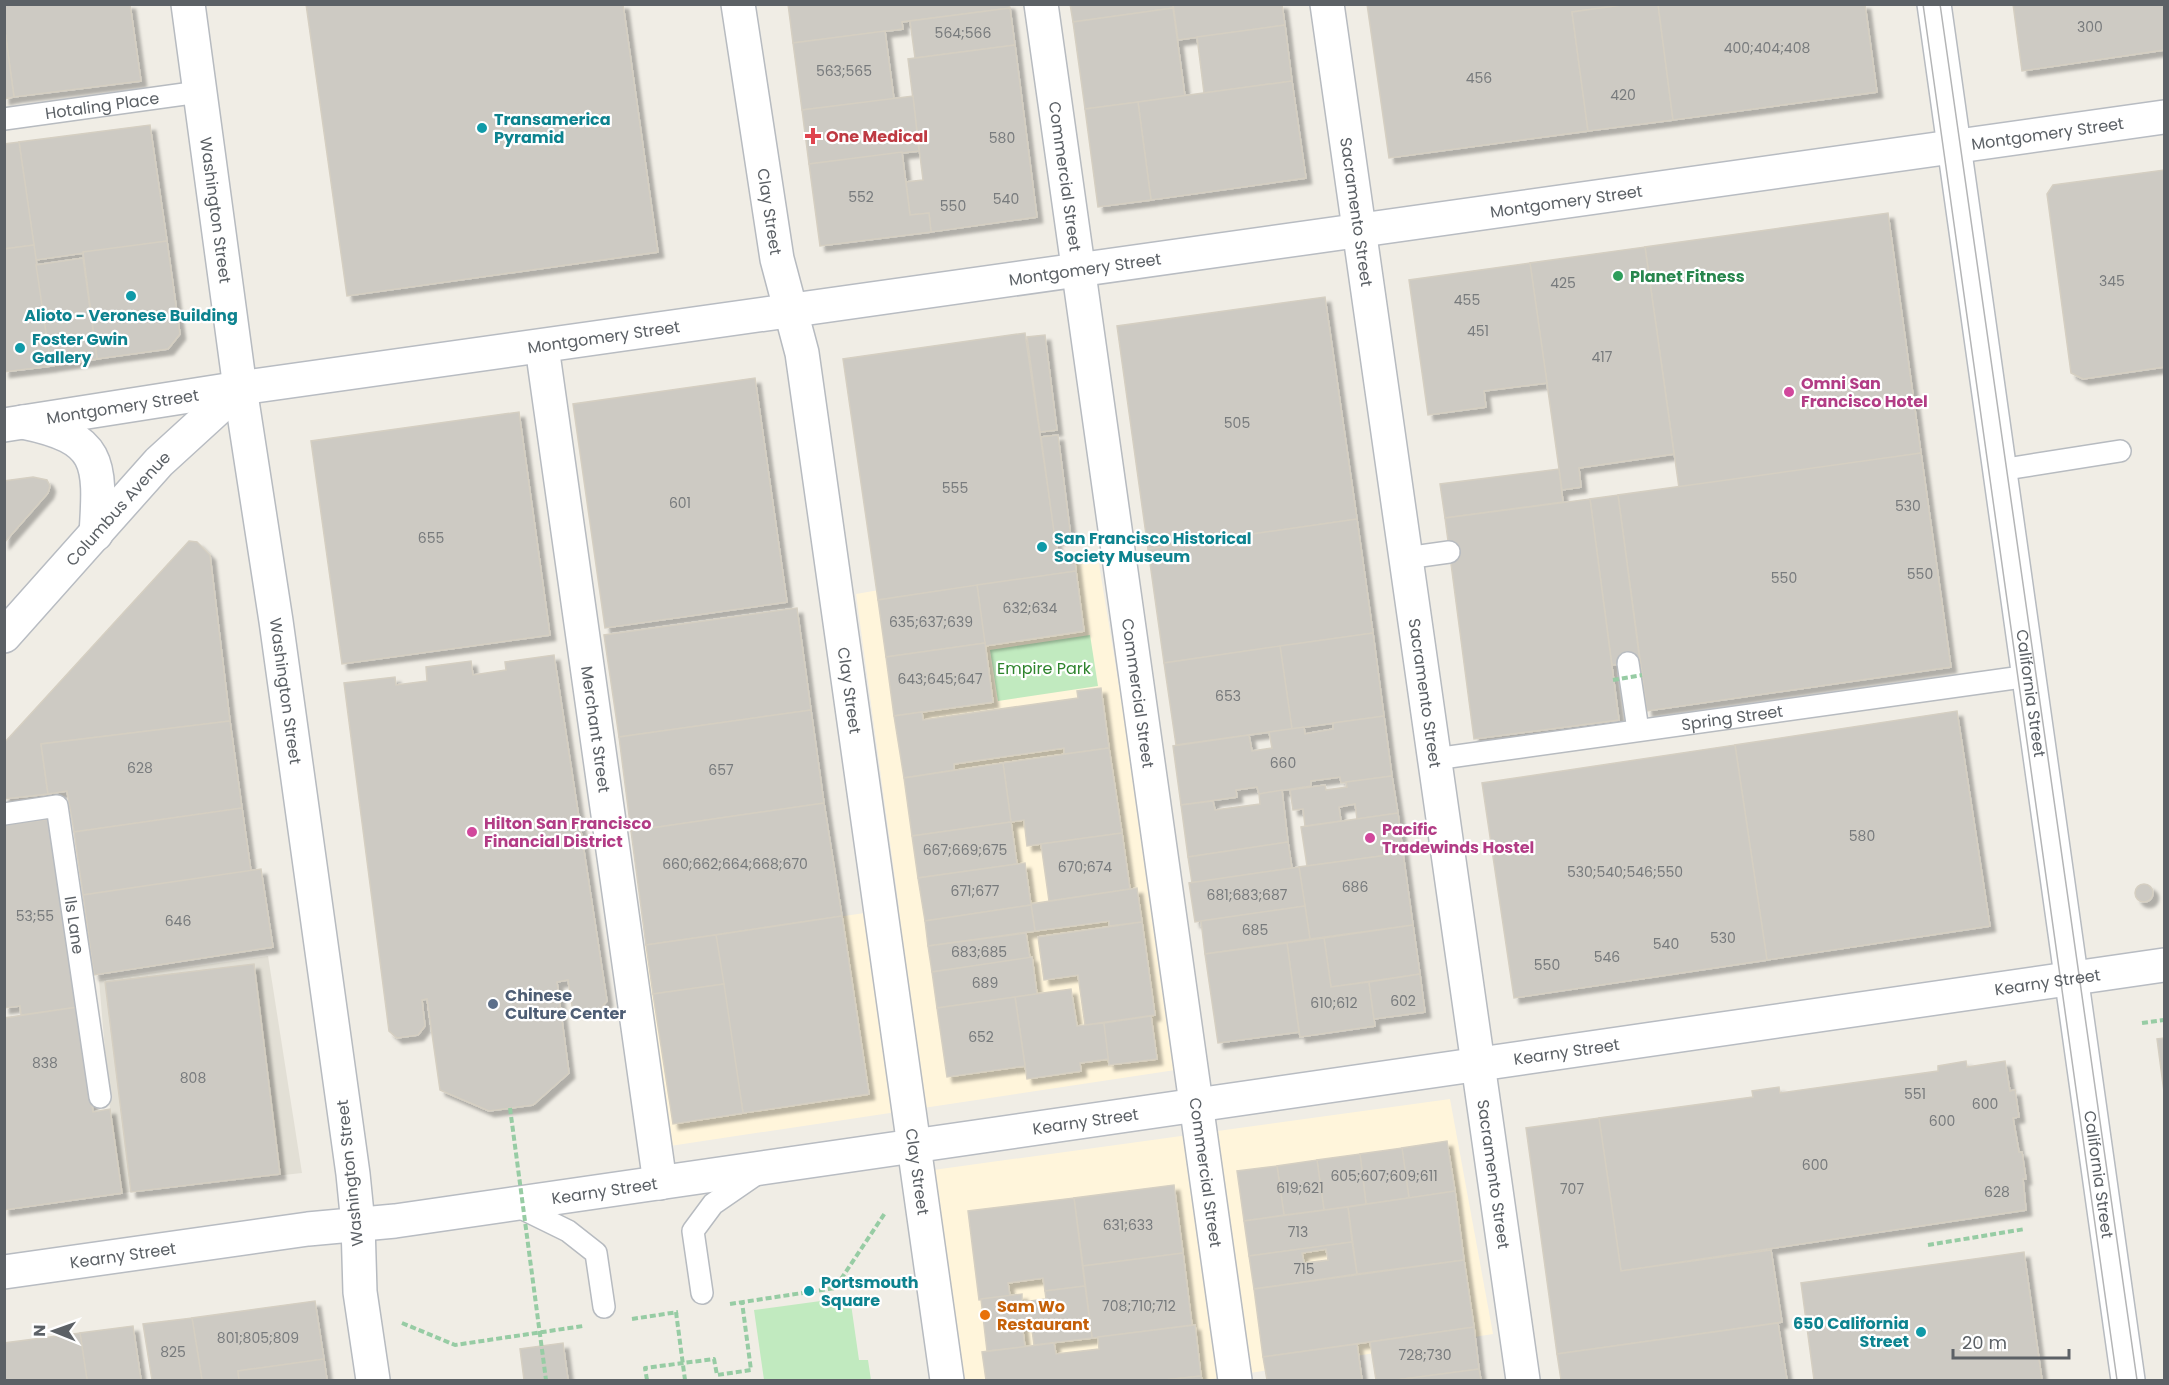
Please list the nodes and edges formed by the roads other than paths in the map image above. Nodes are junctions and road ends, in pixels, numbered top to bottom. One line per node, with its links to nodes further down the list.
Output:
1 (188, 4): 6 (street, Washington Street)
2 (738, 4): 12 (street, Clay Street)
3 (1041, 4): 11 (street, Commercial Street)
4 (1327, 4): 10 (street, Sacramento Street)
5 (1934, 4): 9 (street, California Street)
6 (199, 93): 8 (lane, Hotaling Place); 14 (street, Washington Street)
7 (2164, 117): 9 (street, Montgomery Street)
8 (4, 119)
9 (1954, 147): 10 (street, Montgomery Street); 17 (street, California Street)
10 (1359, 230): 11 (street, Montgomery Street); 20 (street, Sacramento Street)
11 (1078, 271): 12 (street, Montgomery Street); 31 (street, Commercial Street)
12 (790, 313): 13 (street, Montgomery Street); 32 (street, Clay Street)
13 (542, 347): 14 (street, Montgomery Street); 34 (street, Merchant Street)
14 (240, 388): 15 (street, Montgomery Street); 18 (street, Columbus Avenue); 36 (street, Washington Street)
15 (14, 423): 18 (street)
16 (2120, 451): 17 (lane)
17 (2000, 470): 23 (street, California Street)
18 (96, 534): 21 (street, Columbus Avenue)
19 (1449, 552): 20 (lane)
20 (1406, 558): 25 (street, Sacramento Street)
21 (4, 636)
22 (1635, 669): 24 (lane)
23 (2029, 676): 24 (lane, Spring Street); 28 (street, California Street)
24 (1638, 730): 25 (lane, Spring Street)
25 (1435, 759): 29 (street, Sacramento Street)
26 (4, 814): 30 (lane, Ils Lane)
27 (2164, 965): 28 (street, Kearny Street)
28 (2070, 978): 29 (street, Kearny Street); 44 (street, California Street)
29 (1479, 1063): 31 (street, Kearny Street); 43 (street, Sacramento Street)
30 (100, 1097)
31 (1196, 1103): 32 (street, Kearny Street); 42 (street, Commercial Street)
32 (912, 1144): 33 (street, Kearny Street); 41 (street, Clay Street)
33 (766, 1168): 34 (street, Kearny Street); 38 (lane)
34 (660, 1183): 35 (street, Kearny Street)
35 (512, 1203): 36 (street, Kearny Street); 39 (lane)
36 (358, 1224): 37 (street, Kearny Street); 40 (street, Washington Street)
37 (4, 1272)
38 (702, 1293)
39 (604, 1307)
40 (373, 1380)
41 (947, 1380)
42 (1235, 1380)
43 (1523, 1380)
44 (2128, 1380)

